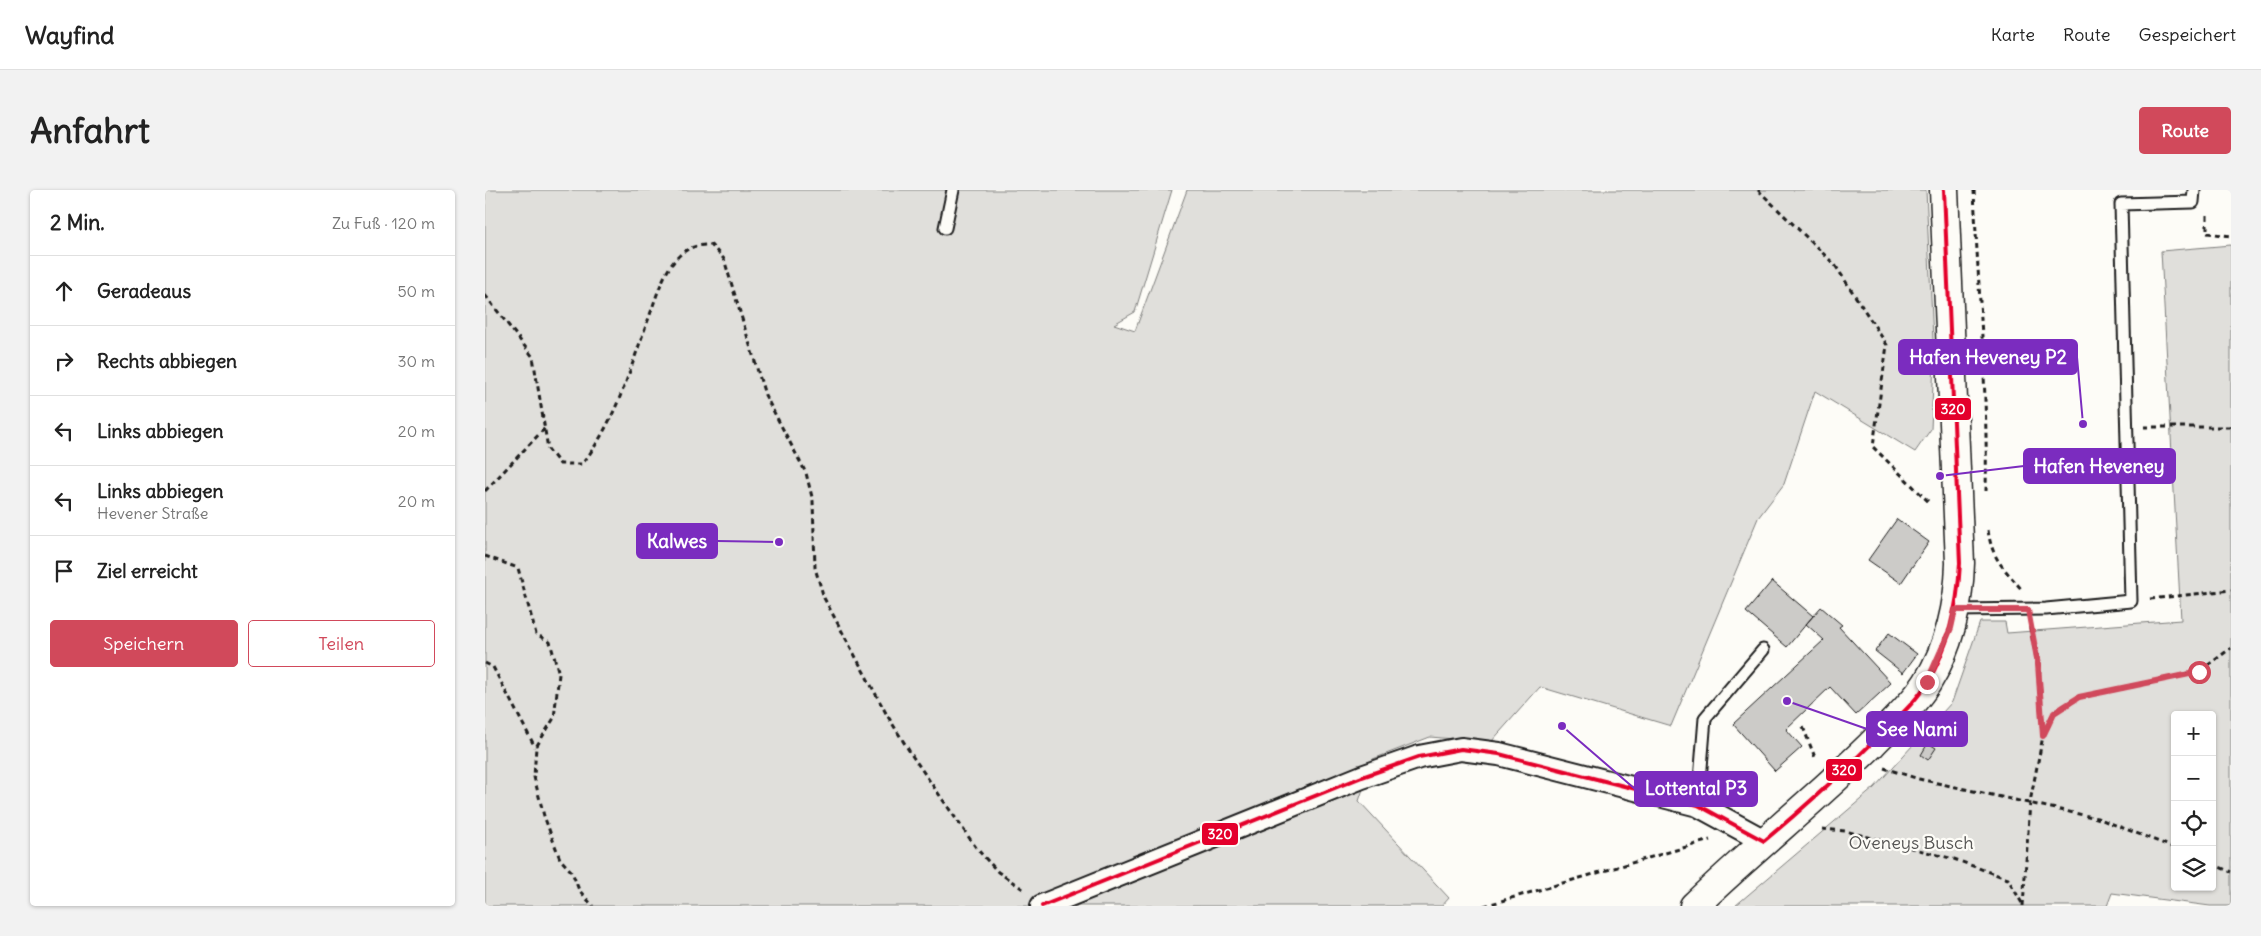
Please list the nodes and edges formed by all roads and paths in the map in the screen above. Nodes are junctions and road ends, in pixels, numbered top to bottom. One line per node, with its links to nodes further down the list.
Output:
1 (953, 190): 6 (lane)
2 (1758, 190): 14 (path)
3 (1944, 190): 14 (street)
4 (1974, 190): 13 (path)
5 (2194, 196): 7 (path); 11 (lane)
6 (945, 228)
7 (2231, 236)
8 (485, 295): 10 (path)
9 (2231, 427): 11 (path)
10 (545, 428): 12 (path); 36 (path)
11 (2127, 428): 18 (lane)
12 (485, 491)
13 (1986, 496)
14 (1958, 504): 19 (street)
15 (1987, 524): 20 (path)
16 (485, 556): 26 (path)
17 (2231, 590): 18 (path)
18 (2131, 601): 20 (lane)
19 (1955, 610): 20 (lane); 27 (street)
20 (2028, 610): 25 (path)
21 (2231, 648): 25 (path)
22 (1763, 650): 30 (lane)
23 (485, 663): 26 (path)
24 (1803, 727): 28 (path)
25 (2043, 736): 29 (path)
26 (536, 747): 37 (path)
27 (1856, 760): 28 (street); 29 (path)
28 (1835, 780): 31 (street)
29 (2031, 802): 33 (path); 40 (path)
30 (1698, 805): 32 (street); 36 (street)
31 (1788, 821): 32 (street); 40 (path)
32 (1754, 836): 38 (path); 39 (street)
33 (2171, 846)
34 (2216, 866): 35 (path)
35 (2231, 872)
36 (1043, 905)
37 (593, 906)
38 (1484, 906)
39 (1694, 906)
40 (2023, 906)

